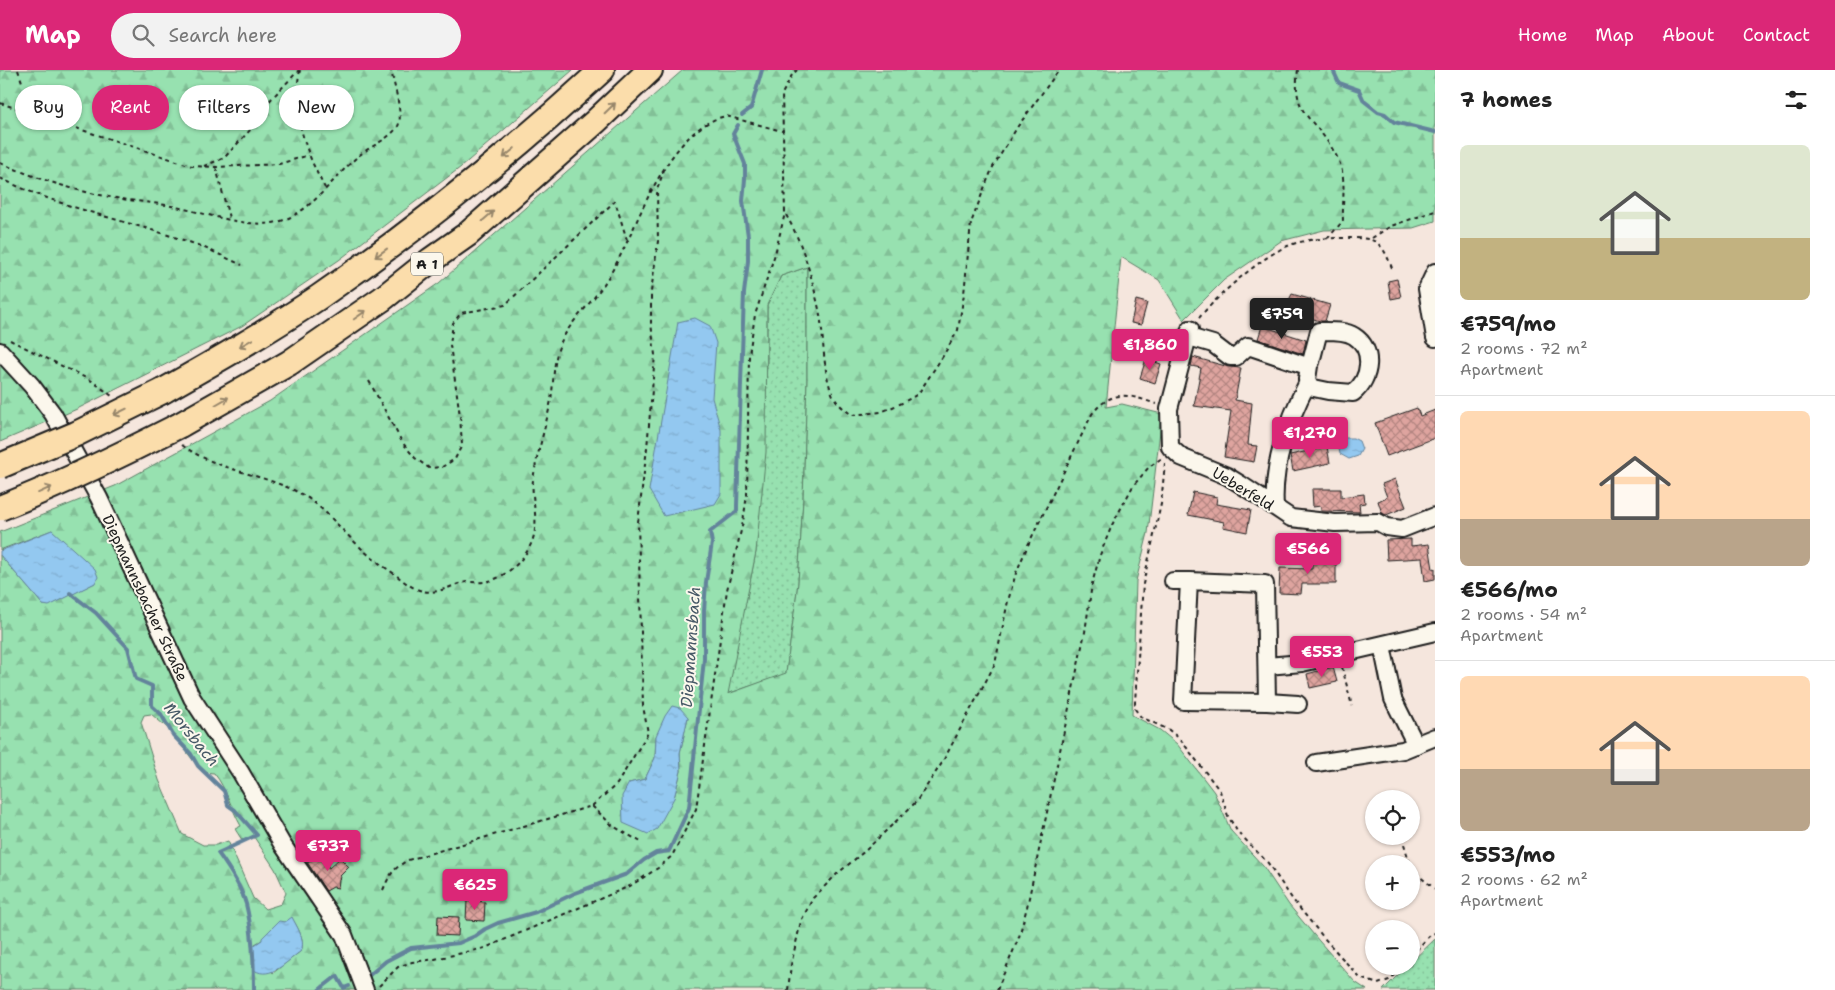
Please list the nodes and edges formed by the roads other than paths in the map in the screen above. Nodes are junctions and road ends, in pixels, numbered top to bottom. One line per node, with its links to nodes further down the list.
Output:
1 (602, 70): 8 (highway, A 1, one-way to 8, bridge)
2 (650, 70): 10 (highway, A 1, one-way to 2, bridge)
3 (1435, 272): 4 (street)
4 (1435, 338)
5 (4, 345): 20 (street, Diepmannsbacher Straße)
6 (1309, 366): 7 (street); 7 (street); 9 (street, Ueberfeld)
7 (1307, 384): 9 (street)
8 (0, 466)
9 (1275, 507): 11 (street, Ueberfeld)
10 (0, 508)
11 (1435, 516)
12 (1435, 632): 13 (street)
13 (1382, 645): 14 (street); 18 (street)
14 (1267, 666): 15 (street); 15 (street)
15 (1267, 702): 16 (street)
16 (1298, 704)
17 (1435, 737): 18 (street)
18 (1416, 745): 19 (street)
19 (1316, 763)
20 (365, 990)

